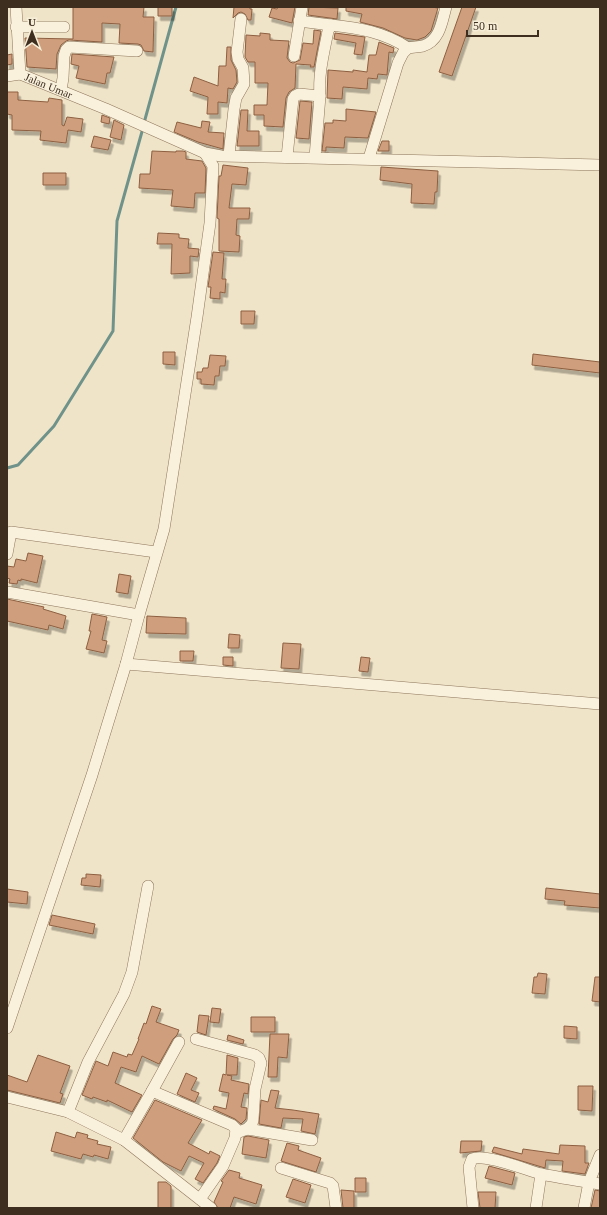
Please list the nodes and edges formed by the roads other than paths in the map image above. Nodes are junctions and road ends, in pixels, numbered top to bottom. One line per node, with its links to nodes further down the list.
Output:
1 (16, 7): 8 (street, Jalan Umar)
2 (302, 7): 5 (street)
3 (446, 7): 9 (street)
4 (241, 20): 17 (street)
5 (299, 21): 6 (street); 11 (street)
6 (331, 25): 9 (street); 15 (street)
7 (64, 26): 8 (street)
8 (16, 27): 12 (street, Jalan Umar)
9 (408, 48): 20 (street)
10 (137, 51): 14 (street)
11 (294, 56)
12 (20, 74): 13 (street); 14 (street, Jalan Umar)
13 (7, 76)
14 (61, 90): 16 (street, Jalan Umar)
15 (320, 96): 18 (street); 19 (street)
16 (205, 153): 17 (street, Jalan Umar); 22 (street)
17 (225, 155): 18 (street, Jalan Umar); 22 (street)
18 (287, 157): 19 (street, Jalan Umar)
19 (315, 158): 20 (street, Jalan Umar)
20 (369, 158): 21 (street, Jalan Umar)
21 (600, 165)
22 (213, 166): 24 (street)
23 (9, 532): 24 (street); 25 (street)
24 (156, 552): 27 (street)
25 (7, 554)
26 (7, 592): 27 (street)
27 (139, 615): 28 (street)
28 (126, 664): 29 (street); 31 (street)
29 (600, 704)
30 (148, 886): 36 (street)
31 (7, 1028)
32 (196, 1039): 37 (street)
33 (179, 1042): 34 (street)
34 (152, 1091): 37 (street); 38 (street)
35 (7, 1097): 36 (street)
36 (68, 1112): 38 (street)
37 (242, 1131): 39 (street); 44 (street)
38 (124, 1140): 44 (street)
39 (312, 1140)
40 (600, 1155): 43 (street)
41 (281, 1168): 46 (street)
42 (541, 1174): 43 (street); 47 (street); 48 (street)
43 (595, 1183): 49 (street)
44 (200, 1199): 45 (street)
45 (211, 1208)
46 (336, 1208)
47 (473, 1208)
48 (536, 1208)
49 (584, 1208)

